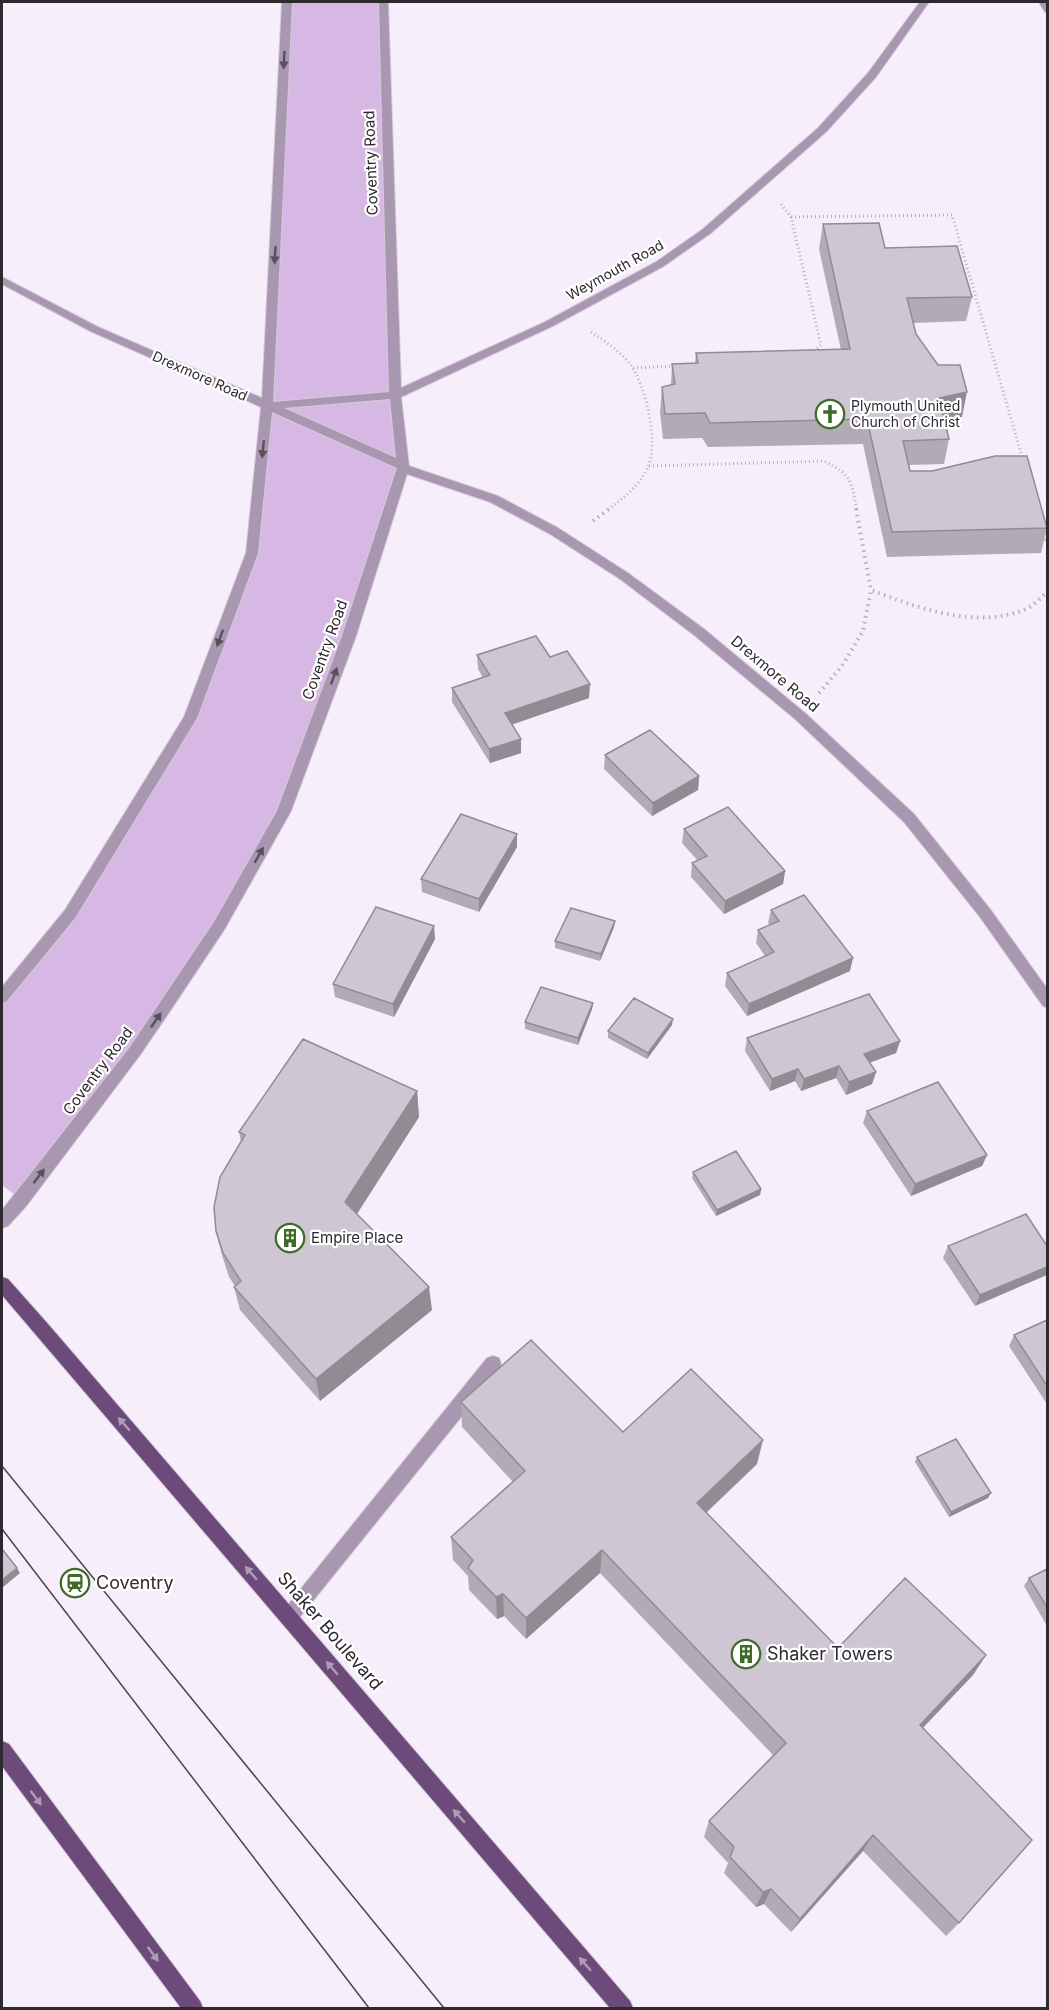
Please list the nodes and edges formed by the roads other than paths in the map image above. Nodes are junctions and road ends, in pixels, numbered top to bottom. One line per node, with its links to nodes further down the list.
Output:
1 (287, 2): 8 (street, one-way to 8)
2 (383, 2): 7 (street, Coventry Road)
3 (925, 2): 7 (street, Weymouth Road)
4 (1044, 2): 5 (street)
5 (1047, 10)
6 (2, 280): 8 (street, Drexmore Road)
7 (395, 395): 8 (street, Weymouth Road); 9 (street, Coventry Road)
8 (267, 406): 9 (street, Drexmore Road); 10 (street, one-way to 10)
9 (402, 466): 11 (street, Drexmore Road); 12 (street, Coventry Road, one-way to 9)
10 (2, 997)
11 (1047, 1002)
12 (2, 1221)
13 (2, 1284): 15 (main road, Shaker Boulevard, one-way to 13)
14 (493, 1364): 15 (street)
15 (289, 1617): 18 (main road, Shaker Boulevard, one-way to 15)
16 (2, 1751): 17 (main road, one-way to 17)
17 (193, 2008)
18 (623, 2008)

